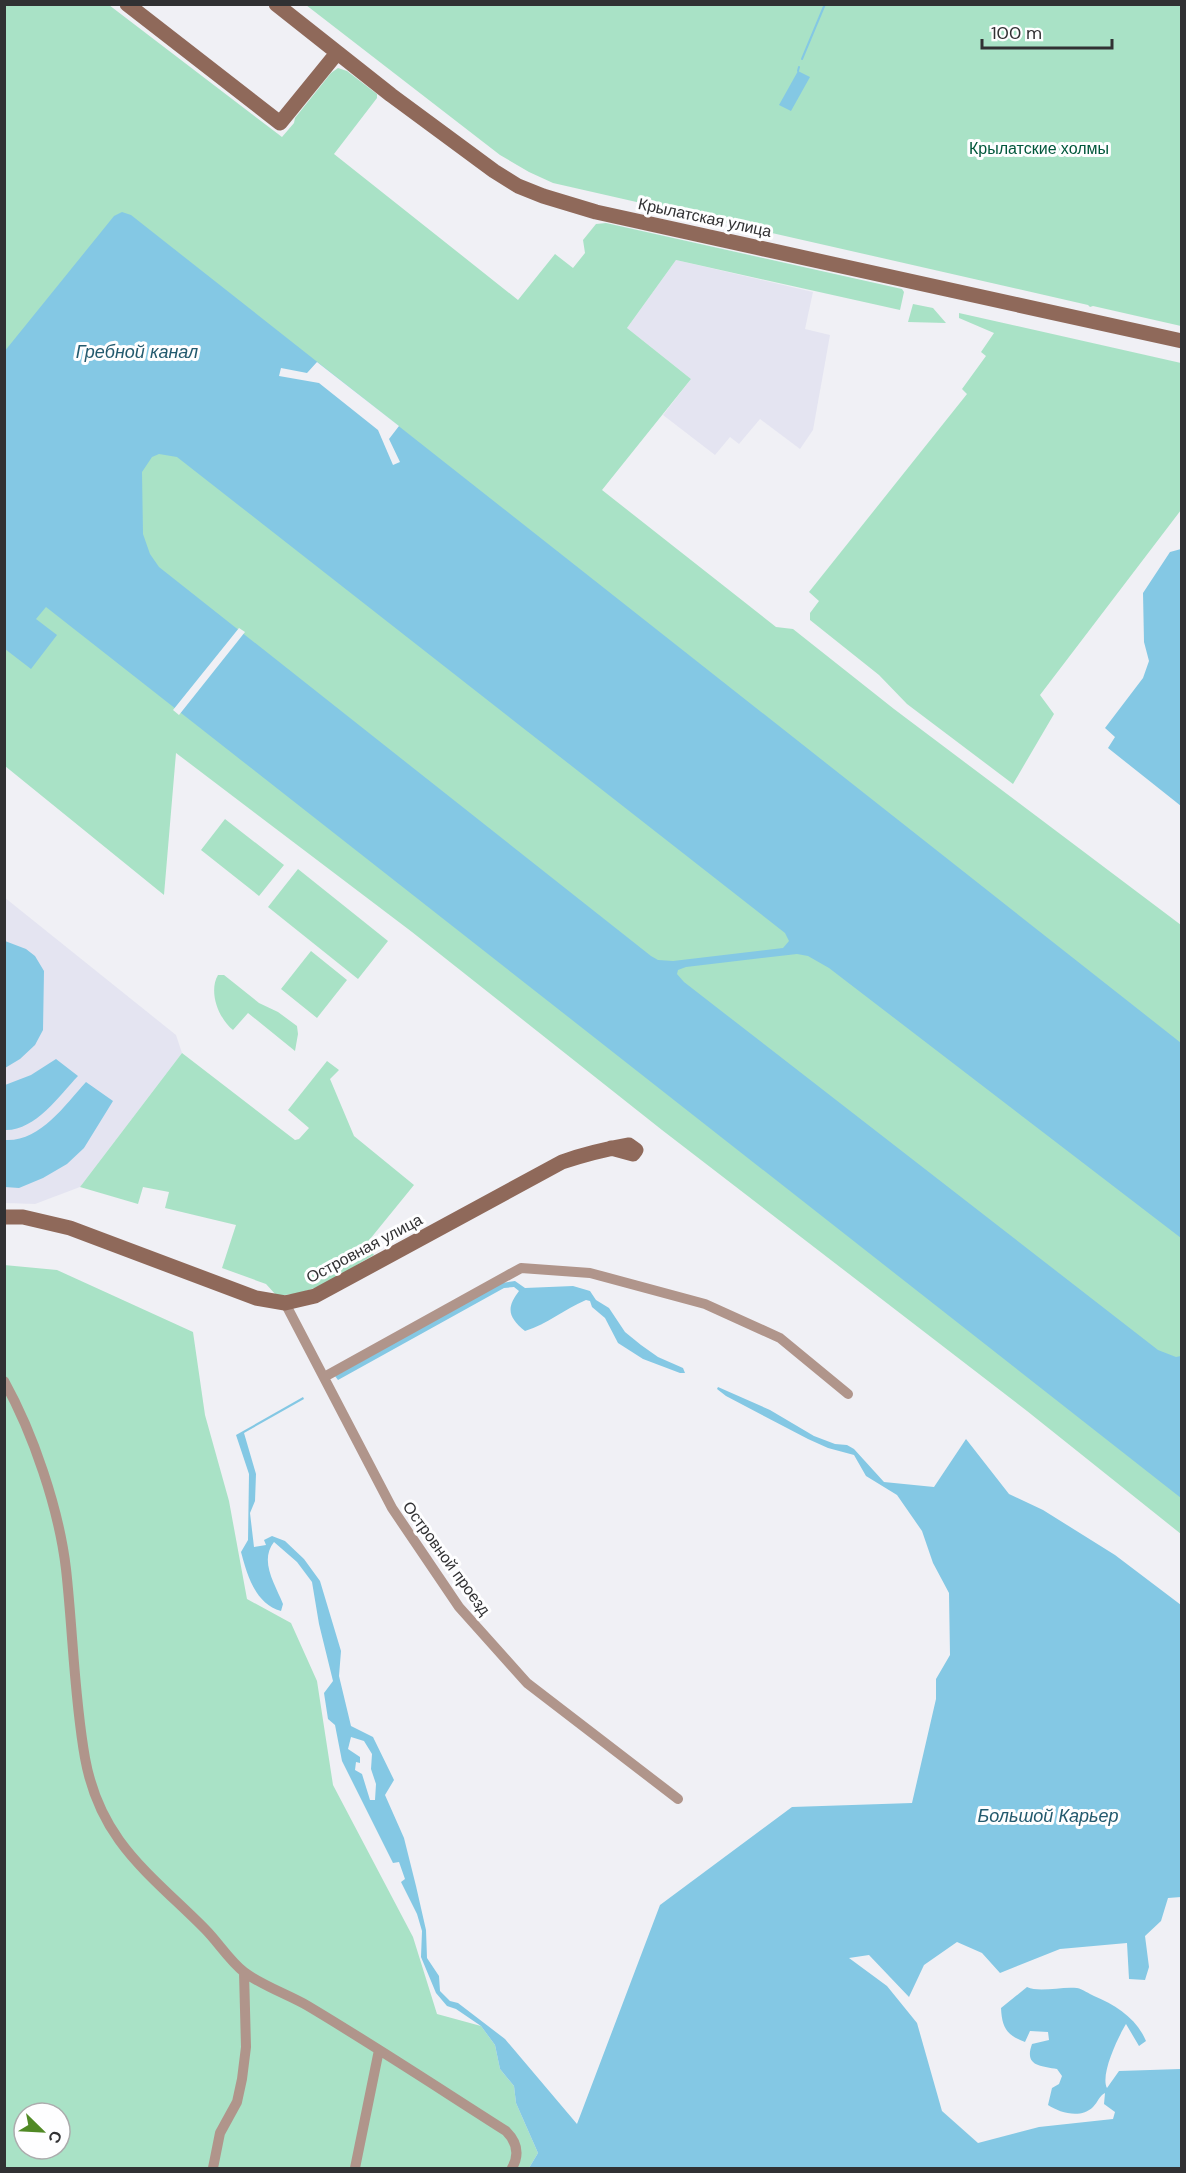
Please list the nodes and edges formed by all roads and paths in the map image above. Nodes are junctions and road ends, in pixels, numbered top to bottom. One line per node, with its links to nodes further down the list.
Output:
1 (127, 4): 3 (main road)
2 (276, 4): 3 (main road, Крылатская улица)
3 (337, 53): 4 (main road, Крылатская улица)
4 (1182, 341)
5 (629, 1145): 7 (main road, Островная улица)
6 (4, 1217): 7 (main road, Островная улица)
7 (285, 1303): 8 (street, Островной проезд)
8 (324, 1377): 10 (street); 11 (street, Островной проезд)
9 (4, 1381): 12 (street)
10 (848, 1394)
11 (678, 1799)
12 (244, 1972): 13 (street); 14 (street)
13 (379, 2050): 15 (street); 16 (street)
14 (213, 2169)
15 (355, 2169)
16 (512, 2169)

